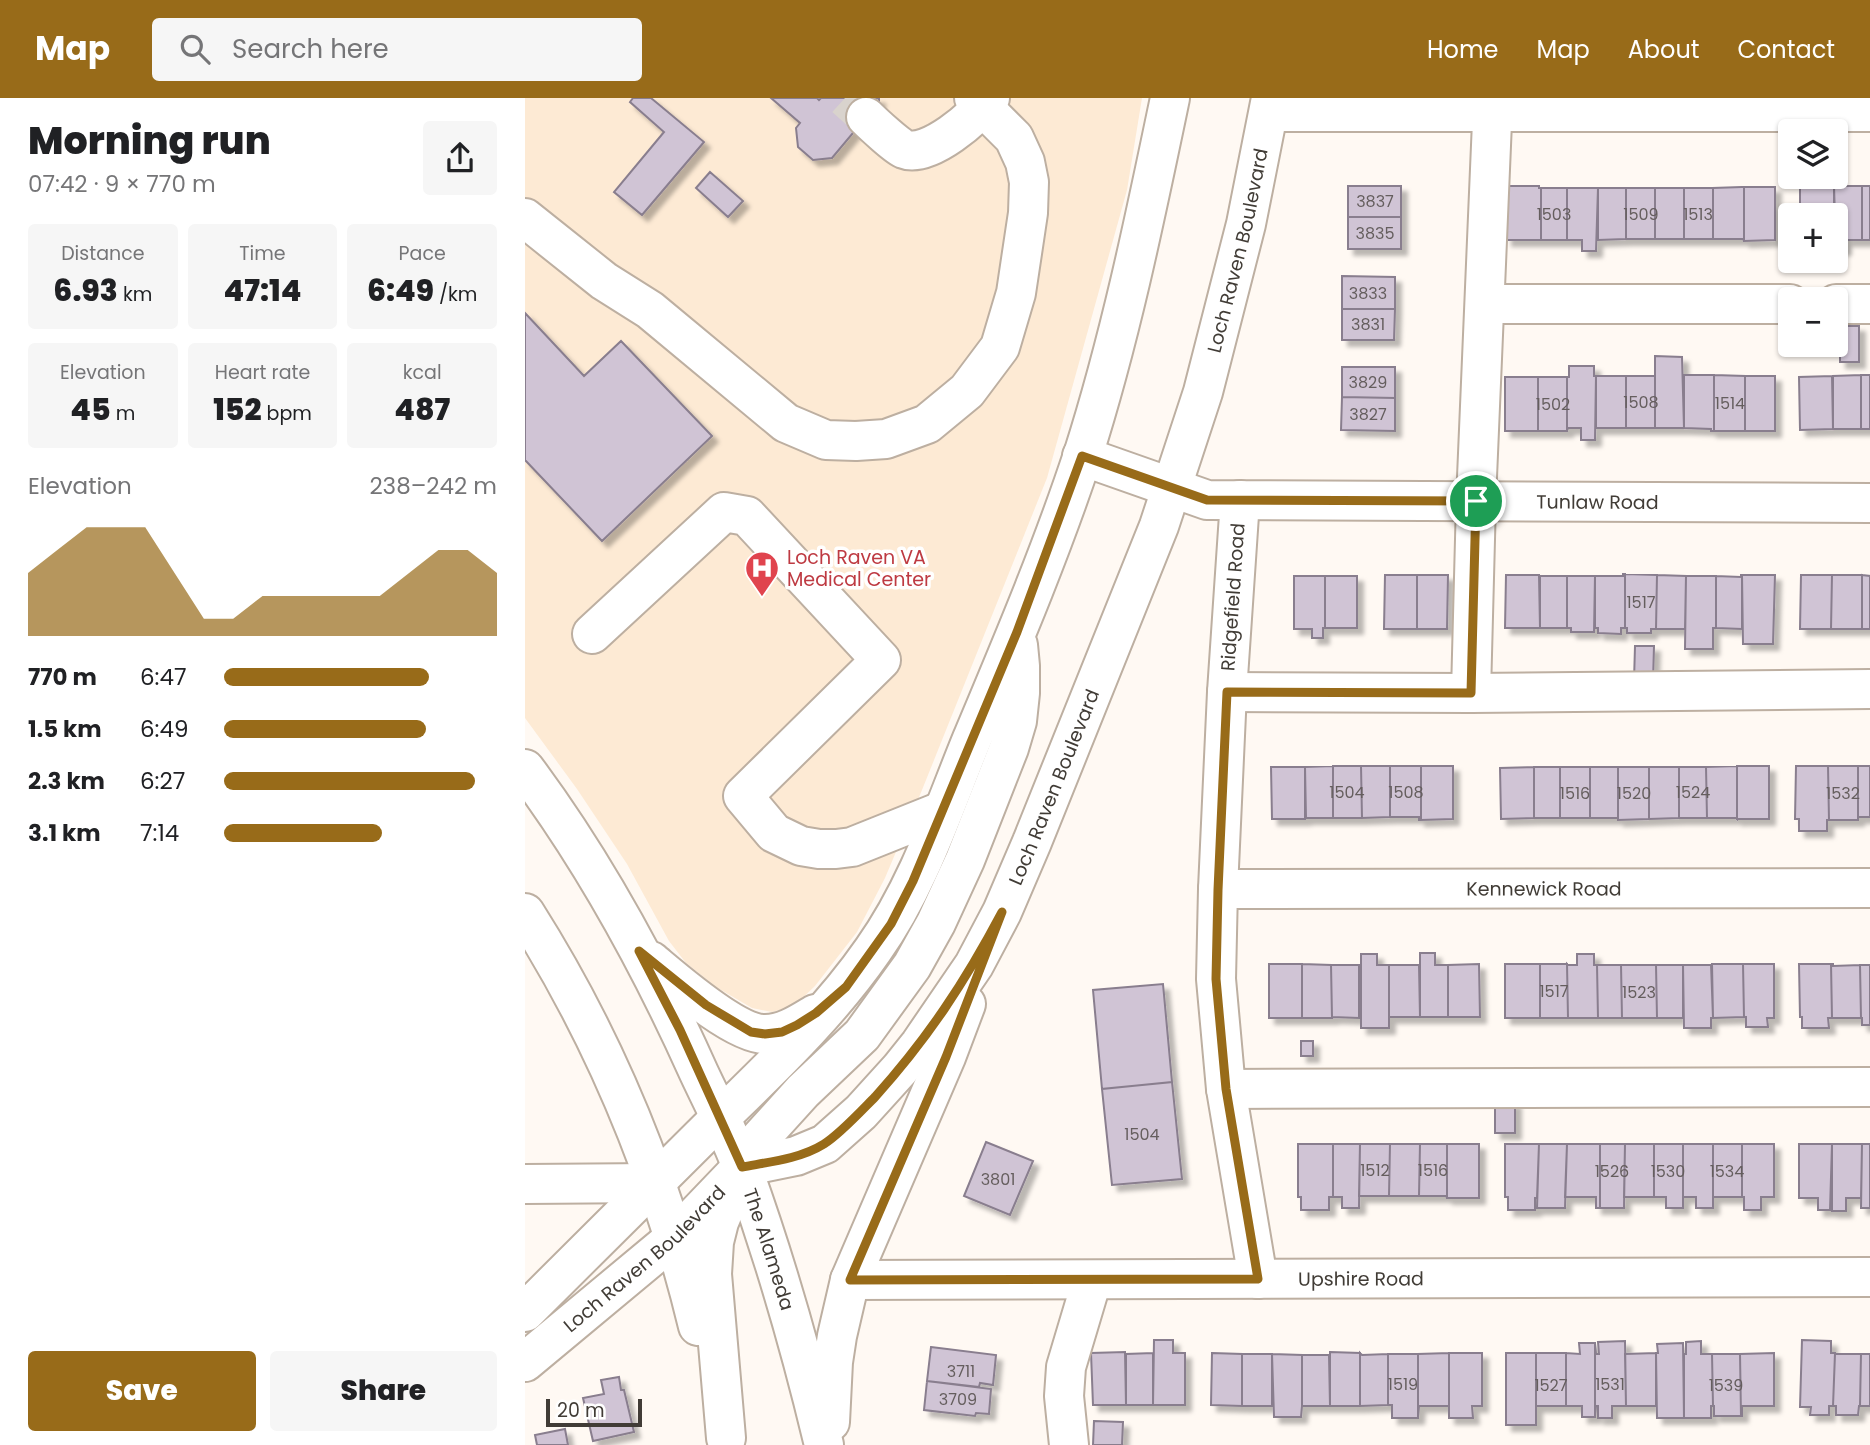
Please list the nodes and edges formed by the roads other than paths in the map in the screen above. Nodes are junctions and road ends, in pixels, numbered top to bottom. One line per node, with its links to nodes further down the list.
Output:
1 (1170, 98): 12 (main road)
2 (983, 101): 6 (main road); 7 (main road)
3 (1270, 105): 4 (main road); 13 (main road, Loch Raven Boulevard)
4 (1493, 105): 5 (main road); 8 (main road)
5 (1870, 111)
6 (866, 117)
7 (525, 218)
8 (1485, 304): 9 (main road); 15 (main road)
9 (1778, 304)
10 (1848, 304): 11 (main road)
11 (1870, 304)
12 (1082, 456): 13 (main road, Tunlaw Road); 17 (main road)
13 (1172, 488): 14 (main road, Tunlaw Road); 26 (main road, Loch Raven Boulevard)
14 (1240, 500): 15 (main road, Tunlaw Road); 20 (main road, Ridgefield Road)
15 (1476, 501): 16 (main road, Tunlaw Road); 21 (main road)
16 (1870, 503)
17 (1017, 632): 23 (main road); 33 (main road)
18 (592, 634): 23 (main road)
19 (1870, 689): 21 (main road)
20 (1227, 692): 21 (main road); 25 (main road, Ridgefield Road)
21 (1471, 693)
22 (525, 769): 28 (main road, The Alameda)
23 (943, 811): 29 (main road)
24 (1870, 887): 25 (main road, Kennewick Road)
25 (1218, 890): 31 (main road, Ridgefield Road)
26 (1002, 912): 33 (main road, Loch Raven Boulevard); 40 (main road)
27 (525, 913): 34 (main road)
28 (639, 951): 29 (main road); 32 (main road, The Alameda)
29 (846, 987): 32 (main road)
30 (1870, 1087): 31 (main road)
31 (1226, 1089): 39 (main road, Ridgefield Road)
32 (720, 1118): 33 (main road, The Alameda); 34 (main road)
33 (742, 1167): 36 (main road, Loch Raven Boulevard); 43 (main road); 44 (main road, The Alameda)
34 (655, 1183): 35 (main road); 36 (main road); 41 (main road)
35 (525, 1184)
36 (674, 1238): 42 (main road, Loch Raven Boulevard); 43 (main road)
37 (1870, 1277): 39 (main road, Upshire Road)
38 (1092, 1279): 39 (main road, Upshire Road); 40 (main road, Upshire Road); 46 (main road)
39 (1258, 1279)
40 (850, 1280): 45 (main road)
41 (525, 1312)
42 (525, 1362)
43 (727, 1442)
44 (824, 1445)
45 (830, 1445)
46 (1069, 1445)

